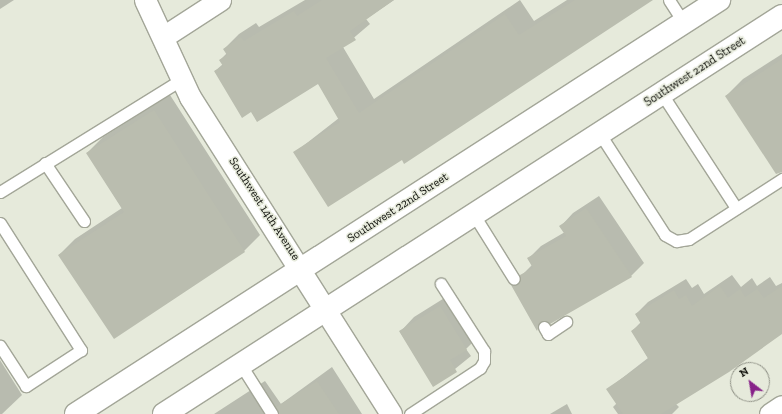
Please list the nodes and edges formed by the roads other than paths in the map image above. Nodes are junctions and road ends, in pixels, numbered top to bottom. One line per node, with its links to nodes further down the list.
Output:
1 (144, 0): 7 (street, Southwest 14th Avenue)
2 (220, 0): 7 (street)
3 (669, 0): 6 (lane)
4 (719, 0): 6 (main road, Southwest 22nd Street)
5 (782, 16): 9 (main road, Southwest 22nd Street)
6 (684, 23): 18 (main road, Southwest 22nd Street)
7 (163, 37): 8 (street, Southwest 14th Avenue)
8 (182, 79): 11 (lane); 18 (street, Southwest 14th Avenue)
9 (662, 94): 10 (main road, Southwest 22nd Street); 14 (lane)
10 (600, 134): 14 (lane); 15 (main road, Southwest 22nd Street)
11 (45, 163): 13 (lane); 16 (lane)
12 (782, 179): 14 (lane)
13 (0, 192)
14 (736, 208)
15 (474, 215): 19 (lane); 21 (main road, Southwest 22nd Street)
16 (84, 221)
17 (0, 223): 24 (lane)
18 (303, 269): 21 (street, Southwest 14th Avenue); 27 (main road, Southwest 22nd Street)
19 (514, 279)
20 (441, 284): 31 (lane)
21 (324, 311): 25 (main road, Southwest 22nd Street); 30 (street, Southwest 14th Avenue)
22 (566, 322): 23 (lane)
23 (544, 327)
24 (0, 346)
25 (241, 365): 28 (main road, Southwest 22nd Street); 29 (lane)
26 (782, 406): 32 (street)
27 (76, 414)
28 (164, 414)
29 (272, 414)
30 (392, 414)
31 (410, 414)
32 (770, 414)

